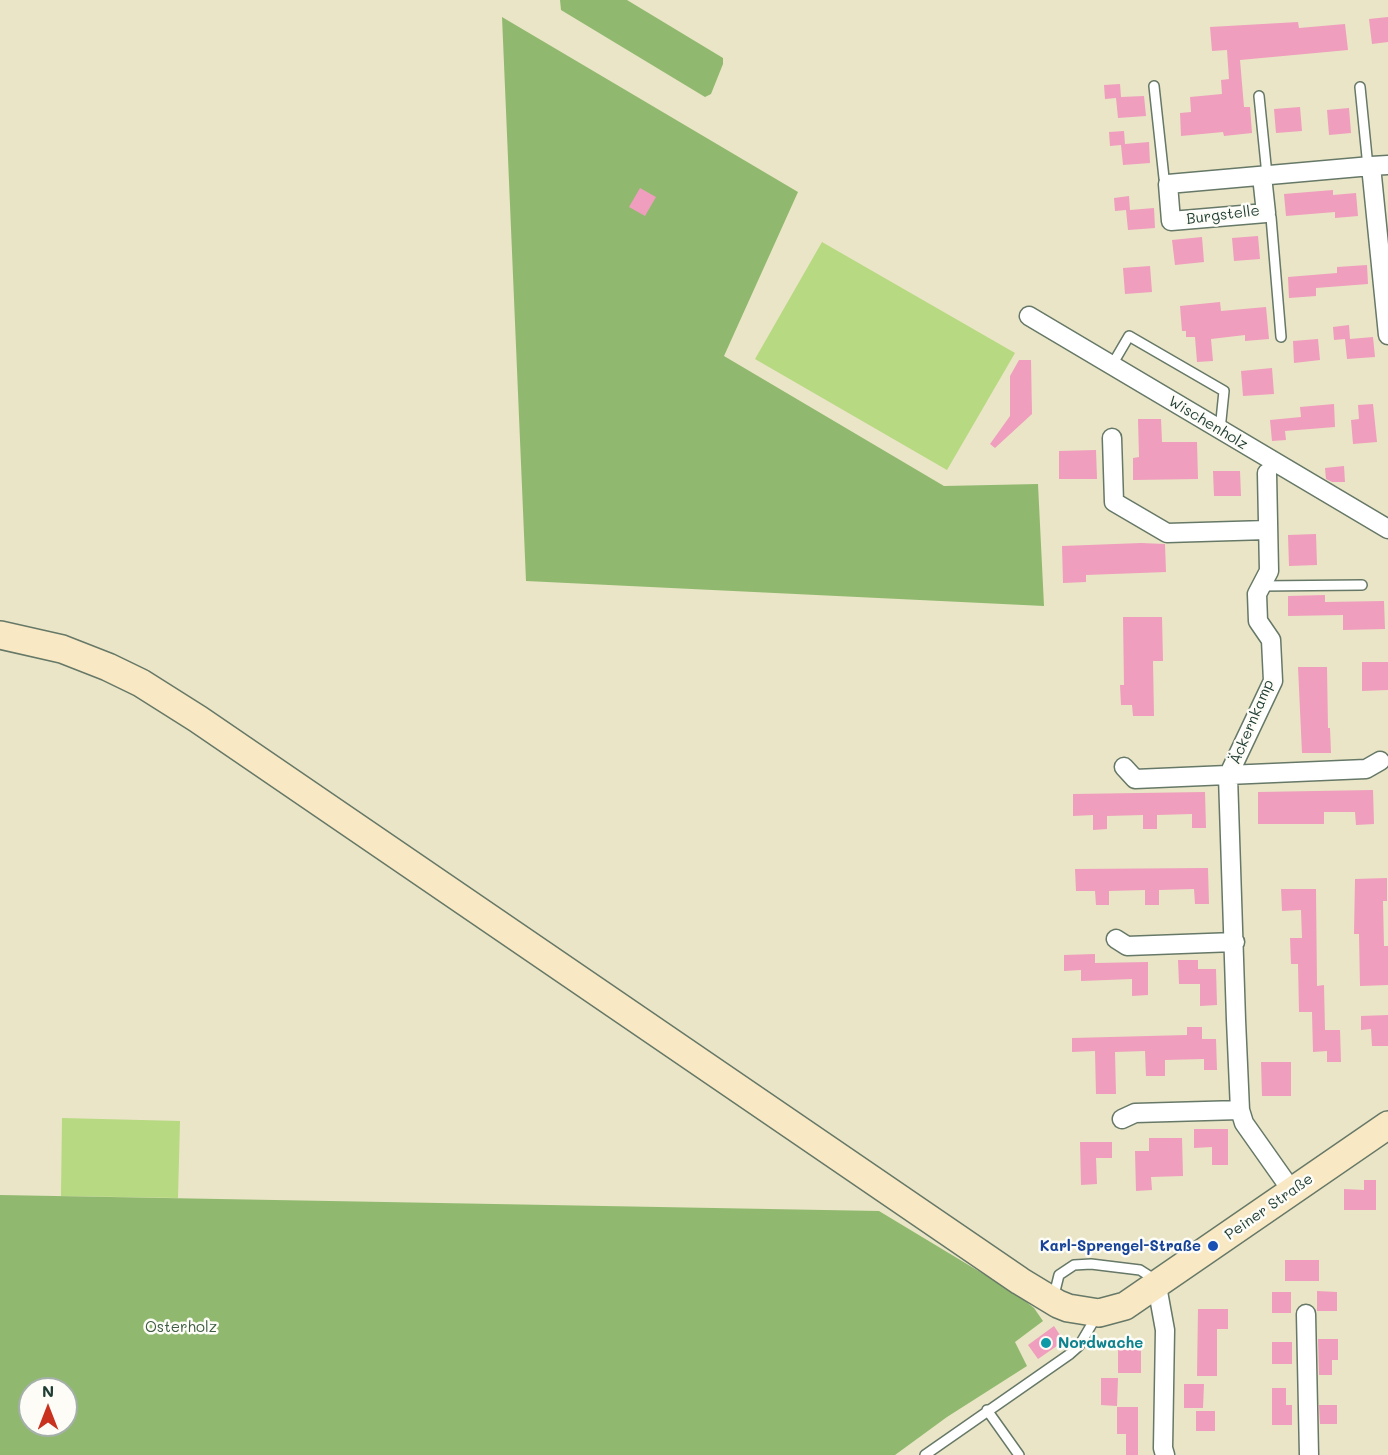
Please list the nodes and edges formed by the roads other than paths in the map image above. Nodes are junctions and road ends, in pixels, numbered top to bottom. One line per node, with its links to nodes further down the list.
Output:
1 (1154, 86): 6 (lane)
2 (1360, 87): 4 (lane)
3 (1259, 96): 5 (lane)
4 (1376, 166): 5 (street); 9 (street)
5 (1265, 176): 6 (street); 7 (street, Burgstelle)
6 (1168, 184): 7 (street, Burgstelle)
7 (1266, 213): 11 (lane)
8 (1029, 316): 12 (street, Wischenholz)
9 (1388, 330): 10 (street)
10 (1388, 335)
11 (1281, 337)
12 (1112, 365): 13 (street, Wischenholz); 13 (lane)
13 (1220, 430): 16 (street, Wischenholz)
14 (1112, 438): 17 (street)
15 (1267, 473): 17 (street, Äckernkamp)
16 (1388, 529)
17 (1267, 530): 19 (street, Äckernkamp)
18 (1362, 585): 19 (lane)
19 (1261, 586): 23 (street, Äckernkamp)
20 (0, 635): 31 (main road, Peiner Straße)
21 (1380, 761): 23 (street, Äckernkamp)
22 (1124, 767): 23 (street, Äckernkamp)
23 (1228, 776): 25 (street, Äckernkamp)
24 (1116, 939): 25 (street)
25 (1235, 942): 26 (street, Äckernkamp)
26 (1240, 1110): 27 (street); 29 (street, Äckernkamp)
27 (1122, 1119)
28 (1388, 1125): 29 (main road, Peiner Straße)
29 (1292, 1191): 30 (main road, Peiner Straße)
30 (1157, 1286): 31 (lane); 32 (main road, Peiner Straße); 37 (street)
31 (1058, 1304): 32 (main road, Peiner Straße)
32 (1099, 1312): 34 (lane)
33 (1306, 1314): 38 (street)
34 (987, 1410): 35 (lane); 36 (lane)
35 (925, 1455)
36 (1019, 1455)
37 (1165, 1455)
38 (1309, 1455)

